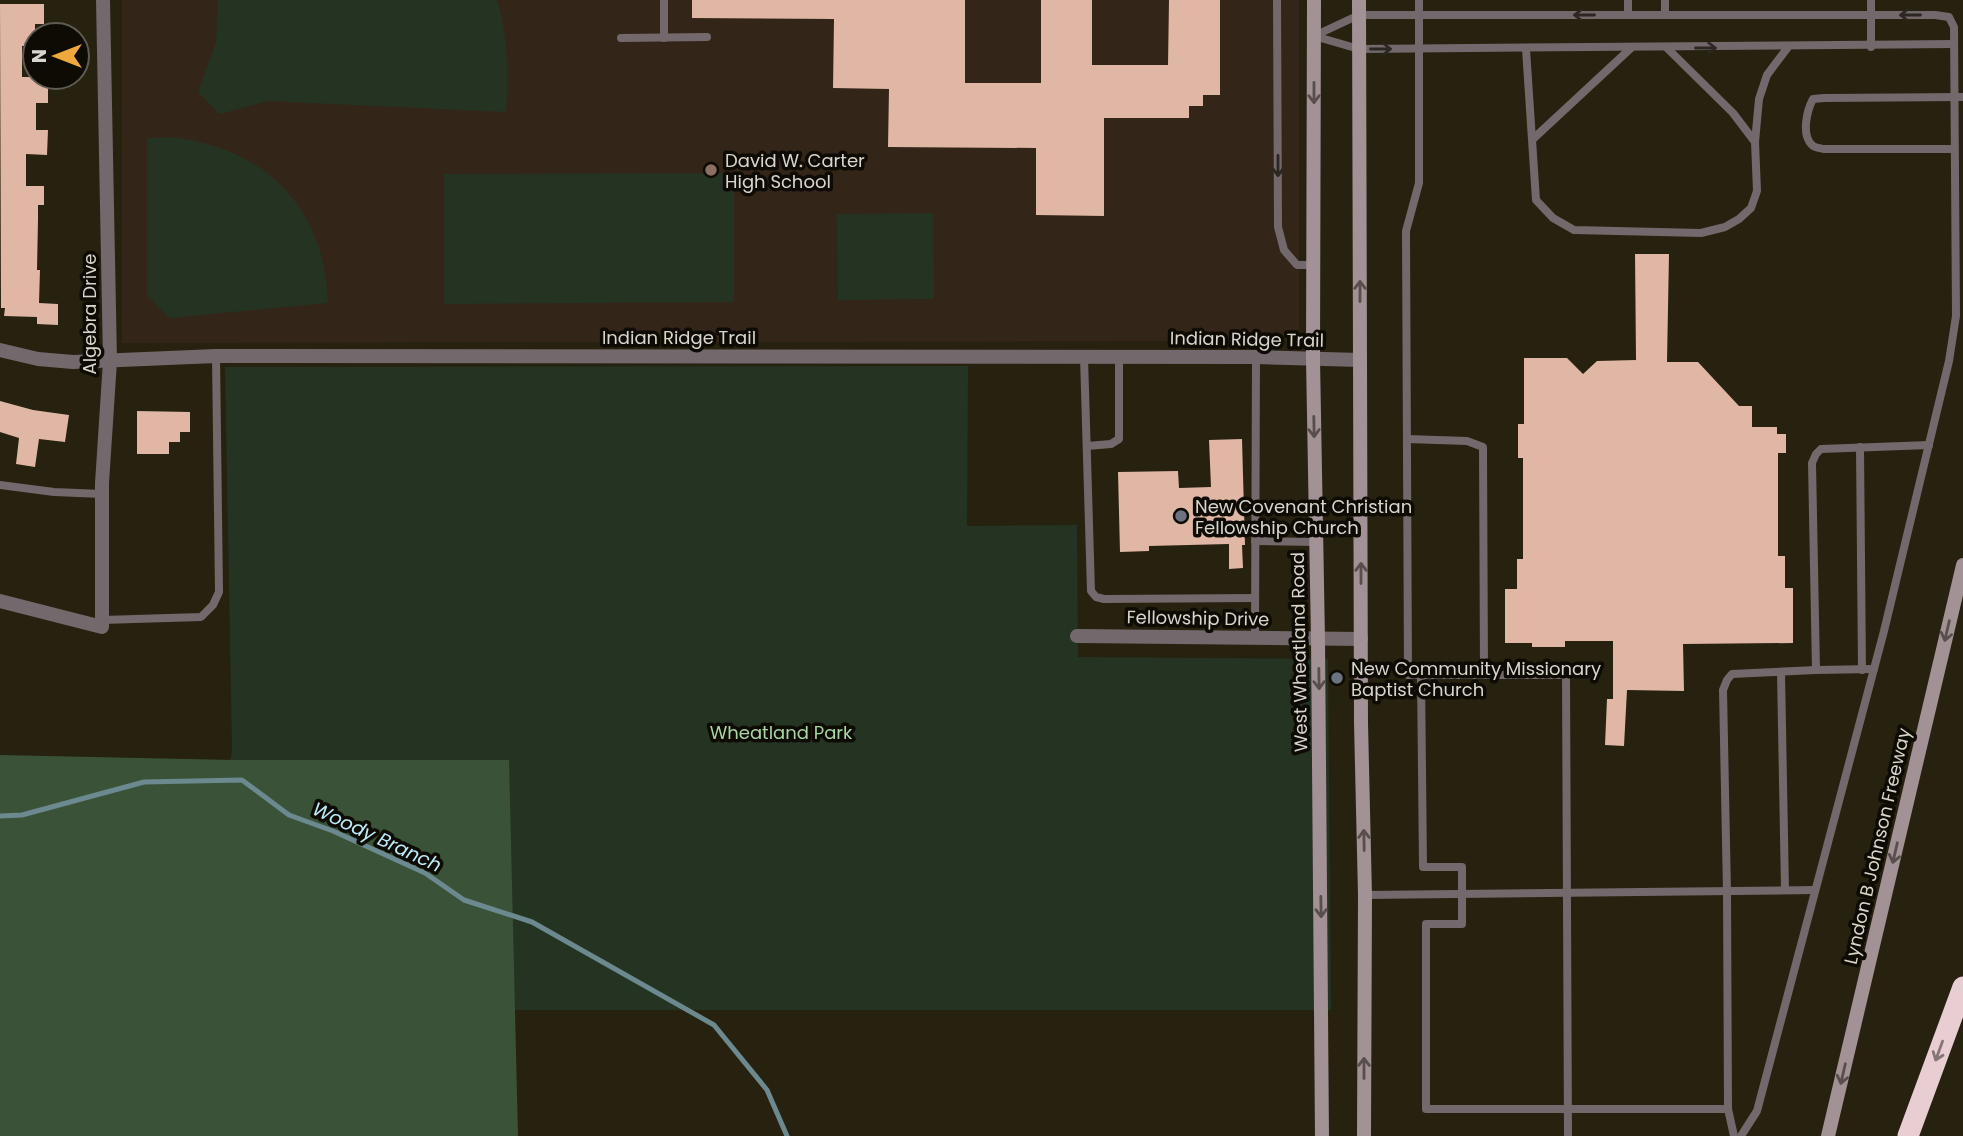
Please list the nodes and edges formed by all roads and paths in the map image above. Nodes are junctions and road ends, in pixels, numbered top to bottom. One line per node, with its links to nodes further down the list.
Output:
1 (103, 0): 39 (street, Algebra Drive)
2 (664, 0): 17 (lane)
3 (1277, 0): 32 (lane, one-way to 32)
4 (1314, 0): 14 (main road, West Wheatland Road)
5 (1419, 0): 10 (lane)
6 (1628, 0): 11 (lane)
7 (1665, 0): 12 (lane)
8 (1871, 0): 13 (lane)
9 (1359, 7): 10 (lane); 14 (lane); 21 (main road)
10 (1419, 15): 11 (lane, one-way to 10); 22 (lane)
11 (1628, 15): 12 (lane)
12 (1665, 15): 13 (lane)
13 (1871, 15): 18 (lane, one-way to 13); 20 (lane)
14 (1314, 36): 21 (lane); 32 (main road, West Wheatland Road, one-way to 32)
15 (708, 37): 17 (lane)
16 (621, 38): 17 (lane)
17 (664, 38)
18 (1954, 44): 20 (lane); 26 (lane)
19 (1788, 47): 20 (lane); 24 (lane, one-way to 19); 28 (lane)
20 (1871, 47)
21 (1359, 48): 22 (lane, one-way to 22); 40 (main road, one-way to 21)
22 (1419, 48): 25 (lane); 41 (lane)
23 (1631, 48): 24 (lane); 25 (lane); 27 (lane)
24 (1667, 48): 28 (lane)
25 (1526, 49): 27 (lane)
26 (1959, 97): 29 (lane); 29 (lane)
27 (1534, 139): 28 (lane)
28 (1755, 142)
29 (1954, 149): 31 (lane)
30 (1963, 233): 31 (lane)
31 (1955, 244): 42 (lane)
32 (1314, 265): 38 (main road, West Wheatland Road)
33 (0, 350): 39 (street, Indian Ridge Trail)
34 (216, 356): 35 (street, Indian Ridge Trail); 39 (street, Indian Ridge Trail); 52 (lane)
35 (1084, 357): 36 (street, Indian Ridge Trail); 43 (lane)
36 (1119, 357): 37 (street, Indian Ridge Trail); 43 (lane)
37 (1256, 357): 38 (street, Indian Ridge Trail); 47 (lane)
38 (1313, 359): 40 (street, Indian Ridge Trail); 48 (main road, West Wheatland Road, one-way to 48)
39 (110, 360): 46 (street, Algebra Drive)
40 (1360, 360): 56 (main road, one-way to 40)
41 (1407, 439): 61 (lane); 62 (lane)
42 (1929, 445): 44 (lane); 57 (lane)
43 (1087, 446): 50 (lane)
44 (1860, 447): 58 (lane); 59 (lane)
45 (0, 485): 46 (lane)
46 (102, 494): 52 (street, Algebra Drive)
47 (1255, 541): 48 (lane); 50 (lane)
48 (1316, 542): 55 (main road, West Wheatland Road)
49 (1963, 565): 77 (main road, Lyndon B Johnson Freeway, one-way to 77)
50 (1255, 598): 54 (lane)
51 (0, 601): 52 (street)
52 (102, 623)
53 (1077, 636): 54 (street, Fellowship Drive)
54 (1255, 638): 55 (street, Fellowship Drive)
55 (1318, 639): 56 (street, Fellowship Drive); 72 (main road, West Wheatland Road, one-way to 72)
56 (1361, 639): 68 (main road, one-way to 56)
57 (1874, 669): 59 (lane); 64 (lane)
58 (1816, 670): 59 (lane); 60 (lane)
59 (1862, 670)
60 (1781, 672): 63 (lane); 66 (lane)
61 (1421, 675): 62 (lane); 67 (lane)
62 (1484, 675): 65 (lane)
63 (1785, 890): 64 (lane); 66 (lane)
64 (1815, 890): 76 (lane)
65 (1567, 892): 66 (lane); 67 (lane); 70 (lane)
66 (1727, 892): 71 (lane)
67 (1462, 893): 68 (lane); 70 (lane)
68 (1365, 895): 73 (main road, one-way to 68)
69 (1963, 987): 78 (highway, one-way to 78)
70 (1568, 1109): 71 (lane); 74 (lane)
71 (1728, 1109): 75 (lane)
72 (1322, 1136)
73 (1364, 1136)
74 (1568, 1136)
75 (1734, 1136)
76 (1741, 1136)
77 (1828, 1136)
78 (1908, 1136)

